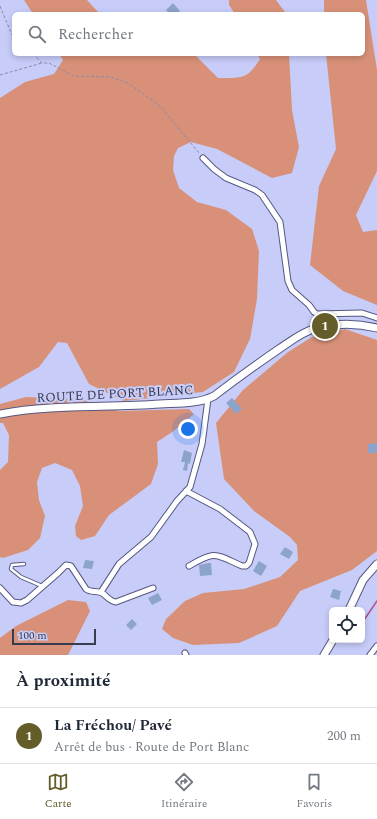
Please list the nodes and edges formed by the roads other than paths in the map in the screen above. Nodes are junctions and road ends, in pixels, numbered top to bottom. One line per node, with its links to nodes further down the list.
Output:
1 (203, 158): 2 (street)
2 (377, 318)
3 (377, 328): 4 (street, ROUTE DE PORT BLANC)
4 (208, 399): 5 (street, ROUTE DE PORT BLANC); 6 (street)
5 (0, 414)
6 (186, 491): 9 (street); 13 (street)
7 (24, 564): 10 (lane)
8 (377, 564): 14 (street)
9 (189, 566)
10 (42, 586): 11 (street); 13 (street)
11 (0, 588)
12 (153, 588): 13 (street)
13 (101, 592)
14 (350, 607)
15 (331, 643): 17 (street)
16 (377, 646): 18 (street)
17 (324, 655)
18 (370, 655)

